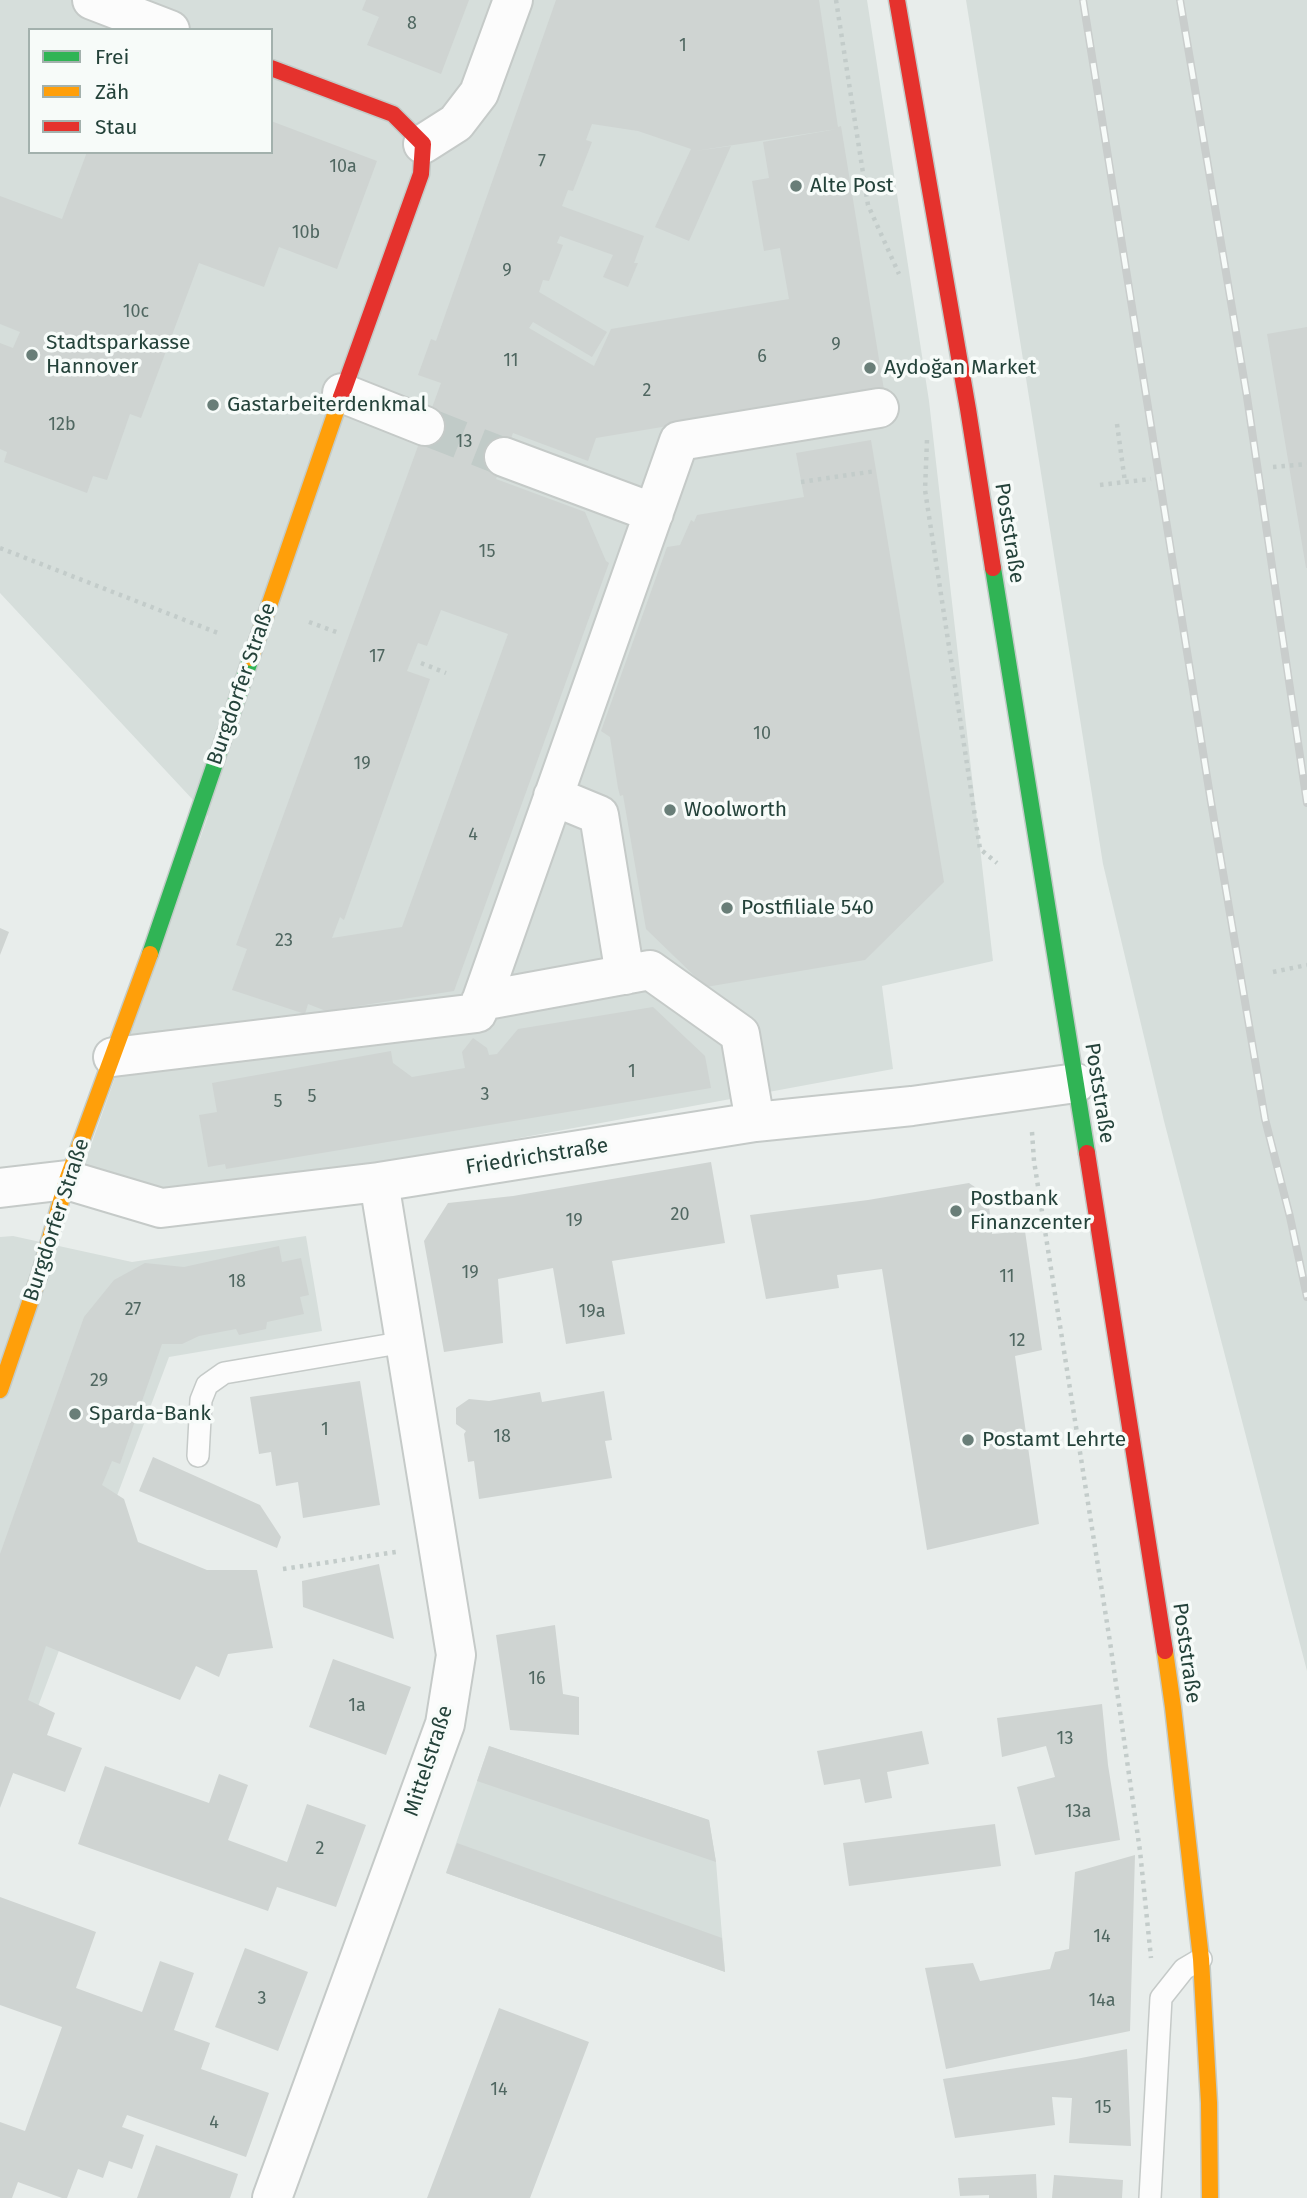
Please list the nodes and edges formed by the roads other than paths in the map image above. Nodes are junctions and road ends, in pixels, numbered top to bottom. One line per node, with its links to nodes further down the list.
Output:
1 (92, 0): 4 (street)
2 (513, 0): 6 (street)
3 (897, 0): 16 (main road, Poststraße)
4 (165, 28)
5 (273, 69): 6 (main road)
6 (423, 144): 7 (main road, Burgdorfer Straße)
7 (342, 393): 9 (street); 15 (main road, Burgdorfer Straße)
8 (878, 408): 11 (street)
9 (425, 426)
10 (505, 457): 11 (street)
11 (654, 513): 12 (street)
12 (553, 796): 13 (street); 14 (street)
13 (625, 975): 14 (street); 17 (street)
14 (481, 1001): 15 (street)
15 (113, 1057): 18 (main road, Burgdorfer Straße)
16 (1076, 1083): 17 (street, Friedrichstraße); 24 (main road, Poststraße)
17 (755, 1122): 19 (street, Friedrichstraße)
18 (67, 1180): 19 (street, Friedrichstraße); 20 (street, Friedrichstraße); 22 (main road, Burgdorfer Straße)
19 (379, 1182): 21 (street, Mittelstraße)
20 (0, 1188)
21 (405, 1342): 23 (lane); 25 (street, Mittelstraße)
22 (0, 1390)
23 (198, 1456)
24 (1201, 1959): 26 (lane); 27 (main road, Poststraße)
25 (272, 2198)
26 (1150, 2198)
27 (1210, 2198)

